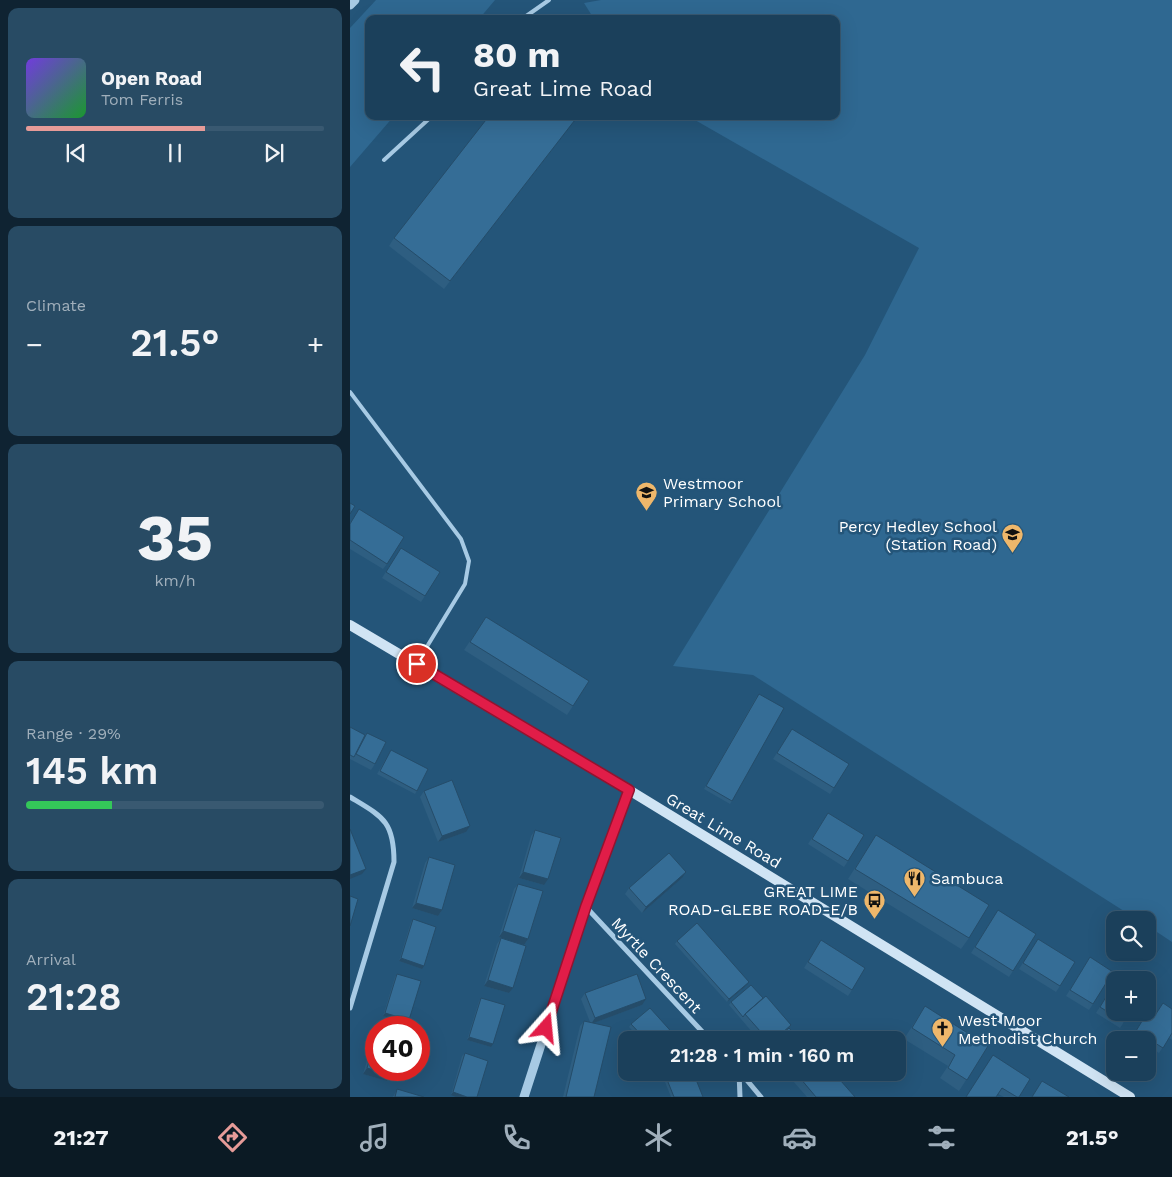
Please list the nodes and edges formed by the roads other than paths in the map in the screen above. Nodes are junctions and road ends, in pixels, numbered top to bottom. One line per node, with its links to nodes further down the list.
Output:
1 (355, 0): 3 (street)
2 (549, 0): 4 (lane)
3 (350, 5)
4 (528, 15)
5 (428, 120): 6 (lane)
6 (384, 160)
7 (350, 392): 9 (lane)
8 (350, 625): 9 (main road, Great Lime Road)
9 (417, 664): 10 (main road, Great Lime Road)
10 (629, 790): 12 (street); 20 (main road, Great Lime Road)
11 (350, 797): 13 (street)
12 (586, 906): 14 (street, Myrtle Crescent); 17 (street)
13 (350, 1008)
14 (702, 1031)
15 (740, 1081): 18 (street)
16 (748, 1081): 19 (street)
17 (524, 1097)
18 (740, 1097)
19 (761, 1097)
20 (1130, 1097)

